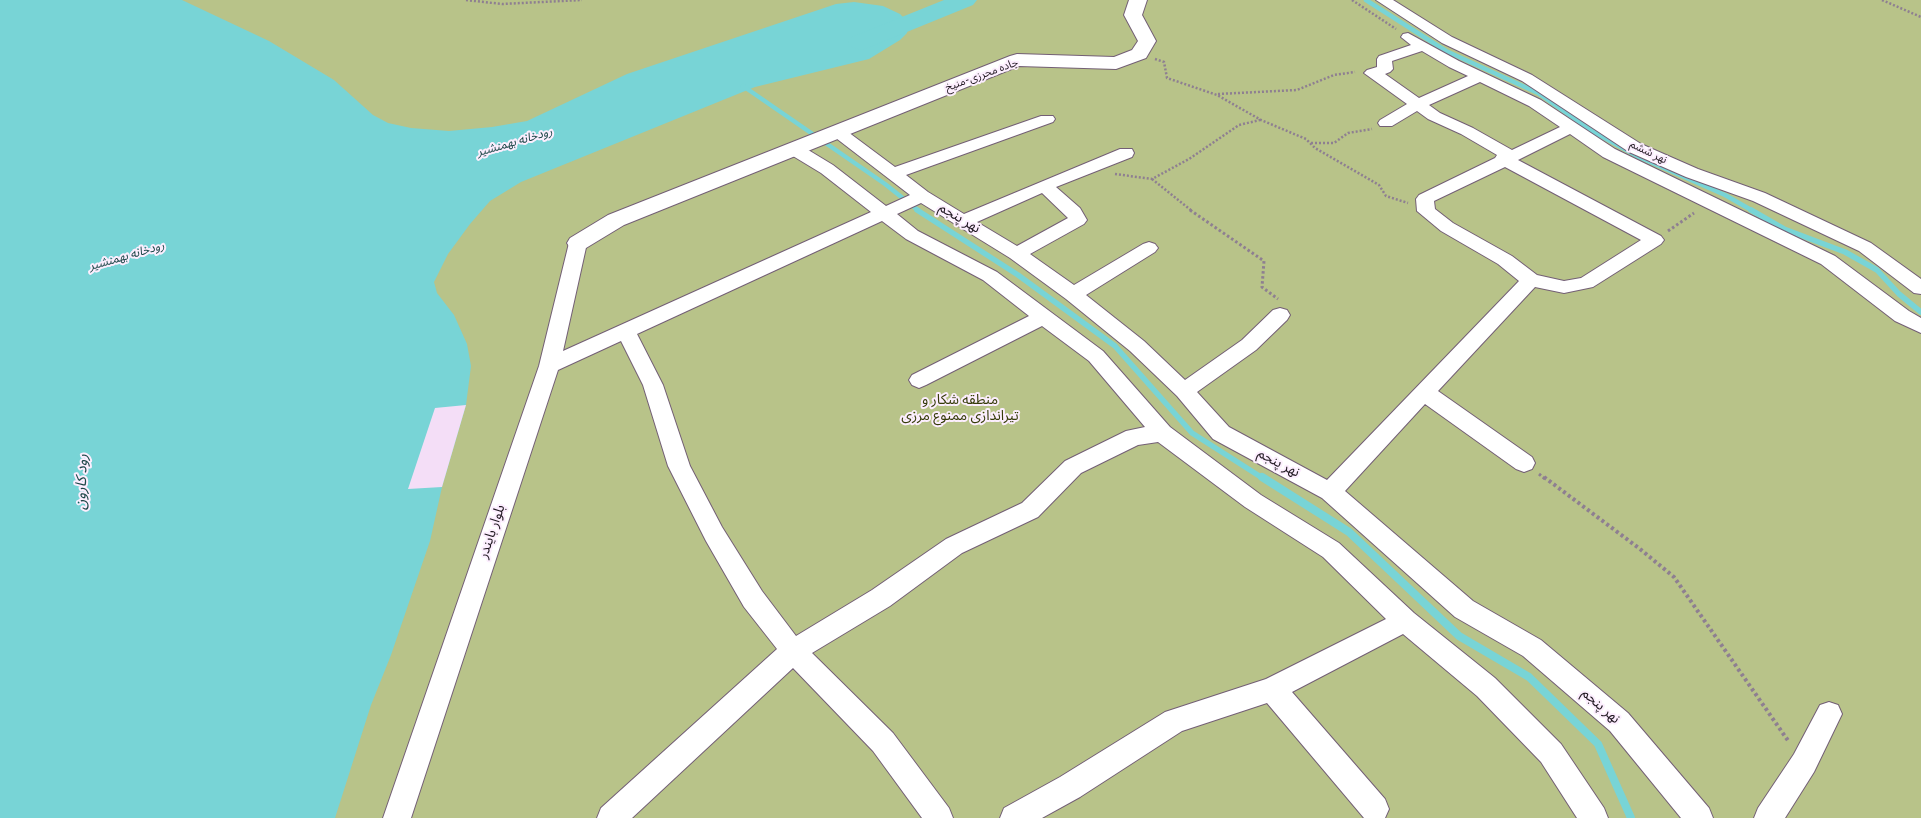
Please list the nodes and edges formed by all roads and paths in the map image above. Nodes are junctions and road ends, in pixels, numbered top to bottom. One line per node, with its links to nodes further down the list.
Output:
1 (466, 0): 2 (path)
2 (582, 0)
3 (1138, 0): 10 (main road)
4 (1352, 0): 8 (path)
5 (1384, 0): 37 (street, نهر ششم)
6 (1882, 0): 7 (path)
7 (1921, 17)
8 (1408, 37): 9 (street)
9 (1424, 46): 11 (street); 12 (street)
10 (1139, 54): 13 (path); 19 (main road, جاده محرزی-منیخ)
11 (1372, 73): 13 (path); 14 (street)
12 (1481, 76): 14 (street); 18 (street)
13 (1217, 94): 16 (path)
14 (1418, 104): 17 (street); 23 (street)
15 (1047, 119): 25 (street)
16 (1260, 120): 20 (path); 26 (path)
17 (1386, 123): 20 (path)
18 (1570, 128): 23 (street); 28 (street)
19 (834, 133): 21 (main road, جاده محرزی-منیخ); 25 (street, نهر پنجم)
20 (1311, 144): 30 (path)
21 (802, 146): 29 (street, نهر پنجم); 33 (main road)
22 (1126, 152): 24 (street)
23 (1507, 158): 30 (street); 32 (street)
24 (1083, 170): 26 (path); 27 (street)
25 (893, 174): 29 (street, نهر پنجم)
26 (1152, 179): 39 (path)
27 (1044, 186): 31 (street); 35 (street)
28 (1709, 202): 32 (path); 41 (street)
29 (906, 204): 31 (street, نهر پنجم); 40 (street, نهر پنجم); 42 (street)
30 (1426, 206): 36 (street)
31 (964, 221): 35 (street, نهر پنجم)
32 (1655, 240): 36 (street)
33 (578, 243): 43 (street, بلوار بایندر)
34 (1149, 248): 38 (street)
35 (1017, 254): 38 (street, نهر پنجم)
36 (1531, 280): 46 (street)
37 (1921, 288)
38 (1073, 294): 45 (street, نهر پنجم)
39 (1280, 316): 45 (street)
40 (1043, 317): 44 (street); 47 (street, نهر پنجم)
41 (1921, 326)
42 (626, 331): 43 (street); 51 (street)
43 (549, 366): 56 (street, بلوار بایندر)
44 (919, 380)
45 (1184, 391): 49 (street, نهر پنجم)
46 (1424, 392): 48 (street); 49 (street)
47 (1162, 433): 50 (street, نهر پنجم); 51 (street)
48 (1524, 463): 54 (path)
49 (1330, 492): 61 (street, نهر پنجم)
50 (1405, 621): 52 (street); 60 (street, نهر پنجم)
51 (793, 651): 57 (street); 58 (street)
52 (1272, 690): 55 (street); 59 (street)
53 (1829, 714): 54 (street)
54 (1804, 763): 62 (street)
55 (1375, 809)
56 (397, 818)
57 (612, 818)
58 (940, 818)
59 (1014, 818)
60 (1594, 818)
61 (1699, 818)
62 (1768, 818)

